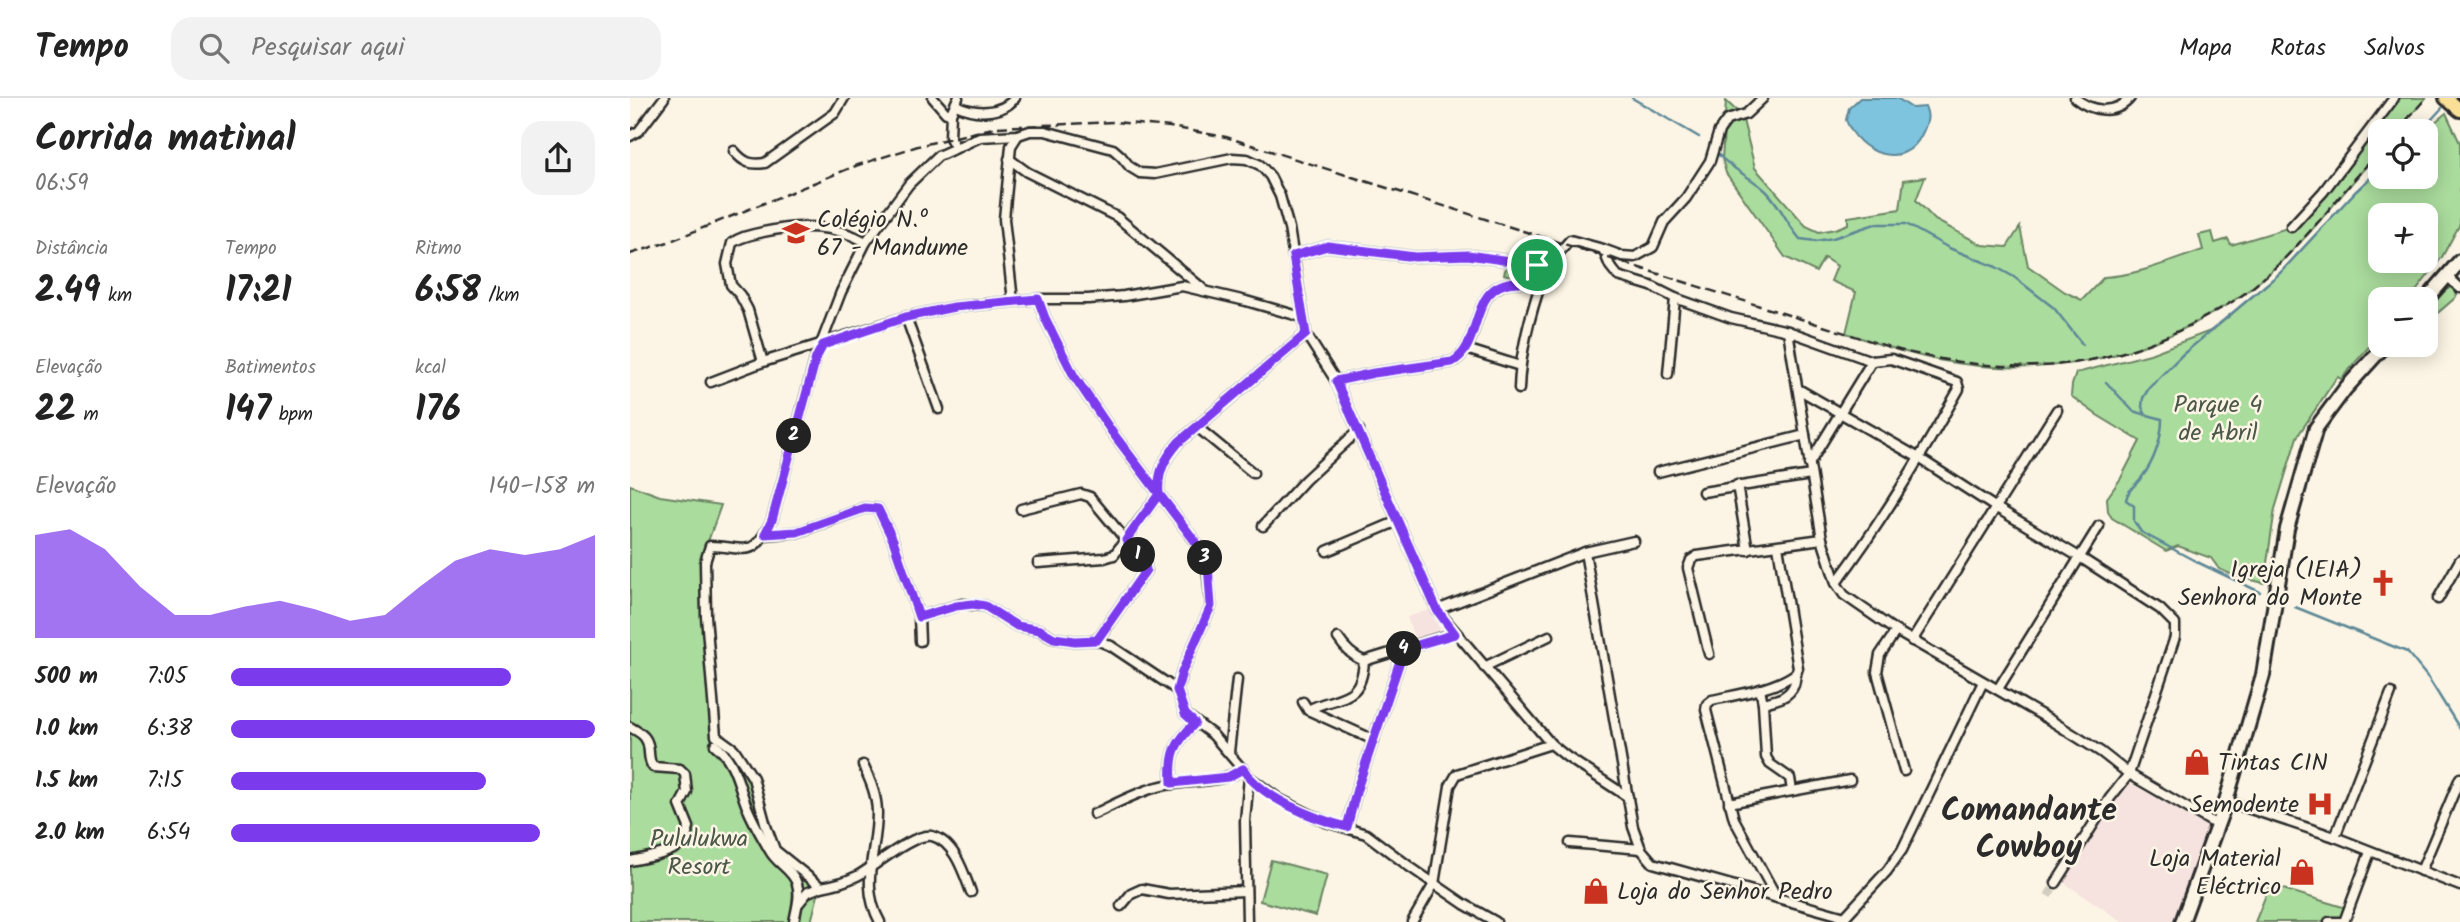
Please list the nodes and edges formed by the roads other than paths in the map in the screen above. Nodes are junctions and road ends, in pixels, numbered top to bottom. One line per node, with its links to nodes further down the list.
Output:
1 (664, 98): 13 (street)
2 (844, 98): 15 (street)
3 (933, 98): 10 (street)
4 (1015, 98): 10 (street)
5 (1763, 98): 19 (street)
6 (2075, 98): 7 (street)
7 (2130, 98)
8 (2394, 98): 17 (street)
9 (2446, 98): 11 (main road)
10 (955, 105): 14 (street)
11 (2460, 110)
12 (1018, 135): 14 (street); 16 (street); 20 (street)
13 (630, 136)
14 (956, 148): 18 (street)
15 (734, 151)
16 (1009, 159): 27 (street); 30 (street)
17 (2291, 227)
18 (866, 242): 35 (street); 39 (street)
19 (1603, 249): 22 (street); 28 (street)
20 (1293, 256): 22 (street); 32 (street)
21 (2460, 261): 23 (main road)
22 (1537, 265): 24 (street)
23 (2447, 276): 25 (main road); 26 (street)
24 (1541, 285): 36 (street); 40 (street)
25 (2437, 287)
26 (2460, 288)
27 (1205, 290): 29 (street); 32 (street)
28 (1675, 298): 33 (street); 41 (street)
29 (1038, 299): 30 (street); 59 (street)
30 (1013, 301): 31 (street)
31 (906, 317): 35 (street); 46 (street)
32 (1302, 317): 34 (street)
33 (1788, 331): 38 (street); 45 (street)
34 (1306, 334): 42 (street); 49 (street)
35 (823, 345): 39 (street); 65 (street)
36 (1466, 349): 40 (street); 42 (street)
37 (2374, 357): 114 (main road)
38 (1871, 360): 48 (street); 52 (street)
39 (763, 362): 43 (street)
40 (1520, 366): 44 (street)
41 (1668, 374)
42 (1336, 381): 50 (street)
43 (711, 382)
44 (1519, 389)
45 (1798, 389): 48 (street); 51 (street)
46 (940, 409)
47 (2057, 410): 60 (street)
48 (1841, 414): 52 (street); 53 (street)
49 (1197, 427): 55 (street); 59 (street)
50 (1359, 430): 62 (street); 63 (street)
51 (1805, 435): 53 (street); 54 (street)
52 (1919, 458): 60 (street); 76 (street)
53 (1809, 464): 56 (street)
54 (1658, 471)
55 (1253, 473)
56 (1811, 475): 57 (street); 66 (street)
57 (1737, 485): 58 (street); 70 (street)
58 (1703, 492)
59 (1159, 494): 67 (street); 95 (street)
60 (1995, 507): 73 (street); 86 (street)
61 (1021, 509): 67 (street)
62 (1398, 521): 71 (street); 78 (street)
63 (1263, 526)
64 (2099, 526): 73 (street)
65 (765, 534): 79 (street); 128 (street)
66 (1822, 539): 69 (street); 76 (street)
67 (1126, 540): 75 (street); 84 (street)
68 (1634, 541): 72 (street)
69 (1777, 546): 70 (street); 91 (street)
70 (1748, 550): 88 (street)
71 (1327, 551)
72 (1586, 552): 78 (street); 113 (street)
73 (2081, 558): 96 (street); 108 (street)
74 (2460, 560): 77 (street)
75 (1038, 563)
76 (1836, 583): 80 (street)
77 (2438, 599)
78 (1437, 610): 81 (street)
79 (919, 617): 84 (street); 85 (street)
80 (1896, 631): 86 (street); 106 (street)
81 (1455, 634): 87 (street); 90 (street)
82 (1549, 636): 90 (street)
83 (1338, 638): 89 (street)
84 (1097, 640): 95 (street)
85 (920, 641)
86 (1912, 641): 93 (street)
87 (1404, 649): 89 (street); 101 (street)
88 (1709, 654)
89 (1364, 661): 101 (street)
90 (1484, 667): 102 (street)
91 (1795, 674): 94 (street); 98 (street)
92 (1237, 679): 104 (street)
93 (1983, 682): 96 (street); 135 (street)
94 (1760, 689): 98 (street); 115 (street)
95 (1177, 690): 99 (street)
96 (1998, 690): 108 (street)
97 (2390, 692): 119 (street)
98 (1763, 703): 112 (street)
99 (1195, 723): 104 (street); 111 (street)
100 (630, 727): 123 (street)
101 (1374, 740): 118 (street)
102 (1551, 744): 113 (street); 127 (street)
103 (715, 745): 133 (street)
104 (1229, 752): 107 (street)
105 (863, 765): 124 (street)
106 (1904, 771)
107 (1246, 773): 111 (street); 118 (street); 130 (street)
108 (2129, 774): 117 (street); 126 (street)
109 (2460, 778): 125 (street)
110 (1850, 780): 112 (street)
111 (1172, 783): 116 (street)
112 (1792, 791): 115 (street)
113 (1628, 797): 121 (street)
114 (2226, 801): 117 (main road); 119 (street)
115 (1730, 803): 132 (street)
116 (1094, 814)
117 (2217, 825): 141 (main road)
118 (1347, 827): 127 (street)
119 (2335, 837): 122 (street)
120 (1570, 843): 121 (street)
121 (1641, 849): 132 (street)
122 (2370, 852): 125 (street); 143 (street)
123 (630, 861)
124 (872, 864): 128 (street); 131 (street); 137 (street)
125 (2421, 871): 129 (street)
126 (2056, 883)
127 (1434, 884): 139 (street); 140 (street)
128 (821, 887): 133 (street)
129 (2460, 887)
130 (1246, 891): 134 (street); 138 (street)
131 (971, 892)
132 (1777, 898): 135 (street)
133 (796, 906): 136 (street)
134 (1121, 906)
135 (1842, 919)
136 (792, 922)
137 (880, 922)
138 (1247, 922)
139 (1412, 922)
140 (1496, 922)
141 (2182, 922)
142 (2329, 922): 143 (street)
143 (2344, 922)

